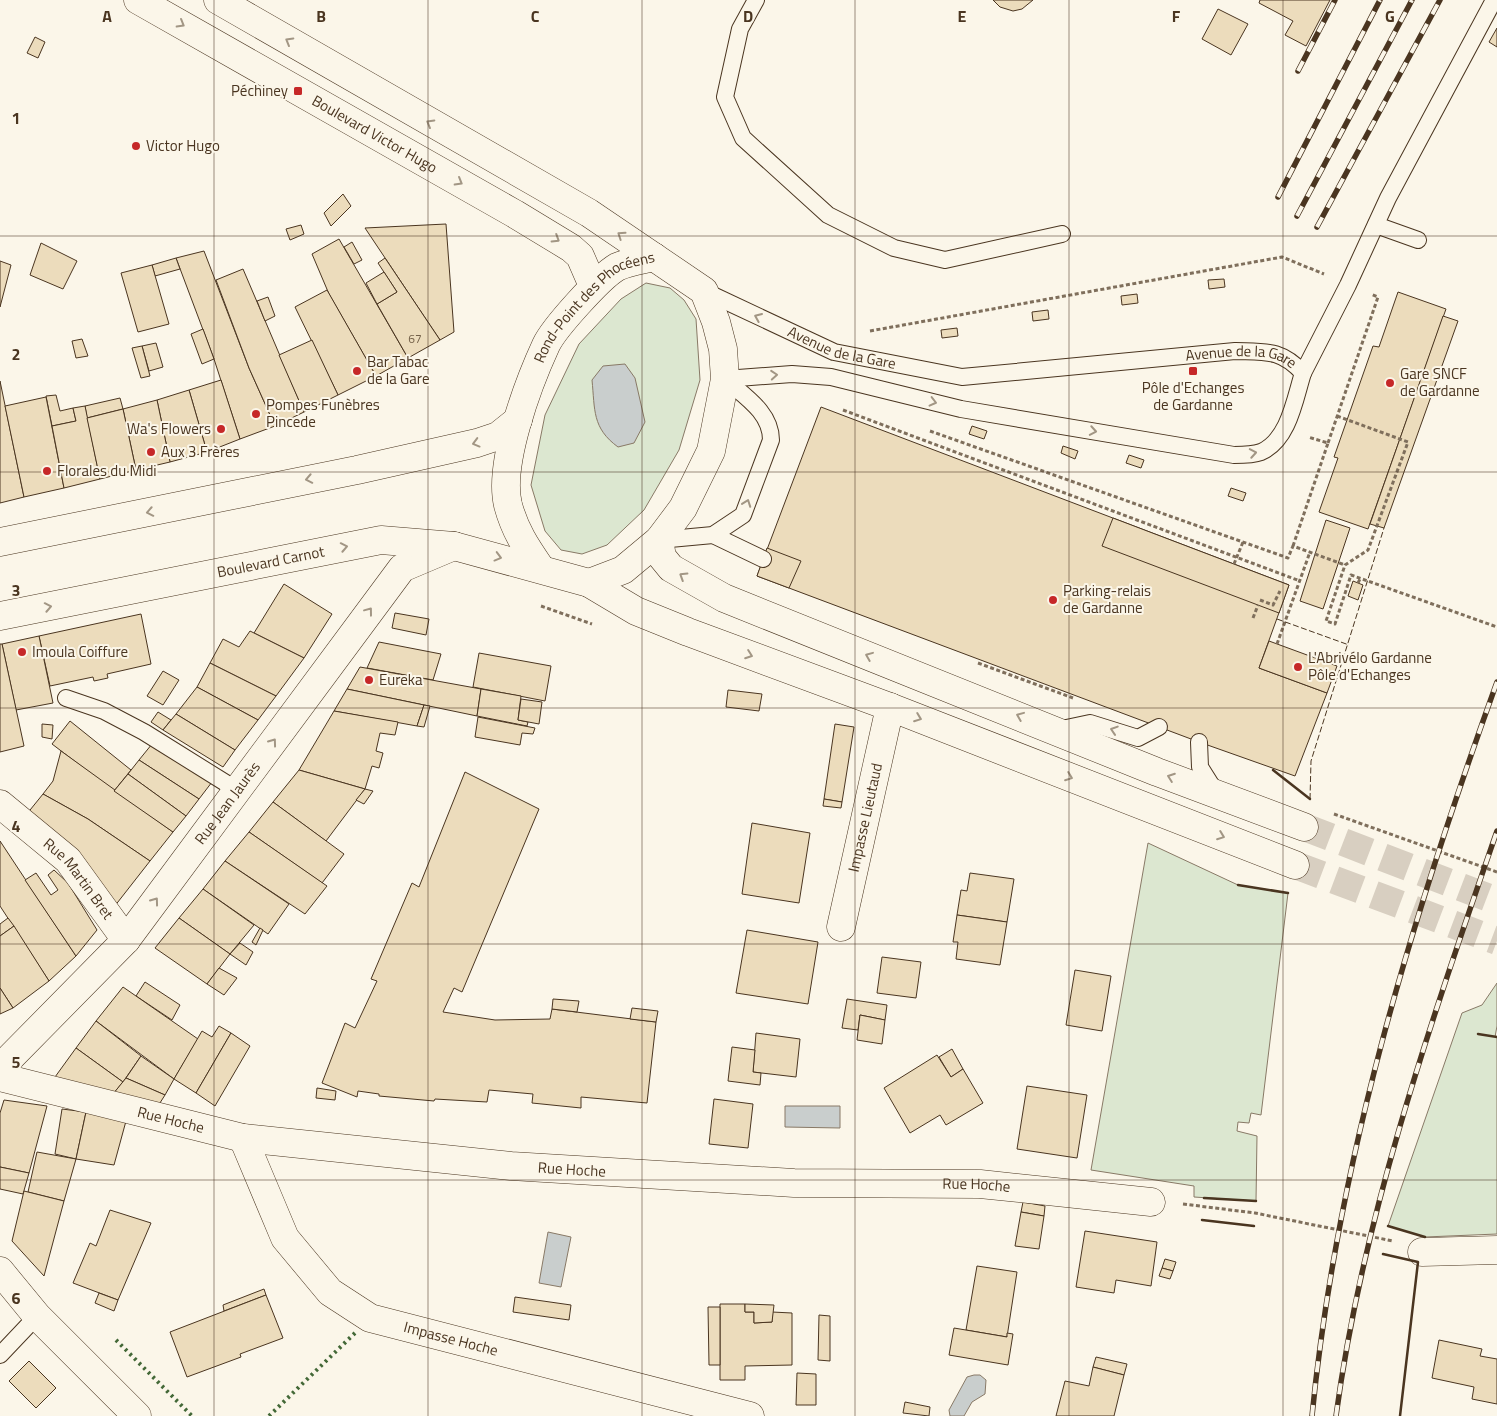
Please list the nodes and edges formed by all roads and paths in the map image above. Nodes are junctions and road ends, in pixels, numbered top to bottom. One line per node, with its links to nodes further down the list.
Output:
1 (138, 0): 10 (main road, Boulevard Victor Hugo, one-way to 10)
2 (218, 0): 8 (main road, one-way to 2)
3 (756, 0): 6 (lane)
4 (1494, 0): 5 (lane)
5 (1376, 225): 7 (lane); 9 (lane)
6 (1062, 234)
7 (1418, 240)
8 (654, 257): 10 (main road, Rond-Point des Phocéens); 11 (main road, Rond-Point des Phocéens)
9 (1348, 285): 12 (path); 13 (lane); 16 (path)
10 (592, 286): 17 (main road, Rond-Point des Phocéens)
11 (704, 291): 13 (lane, Avenue de la Gare, one-way to 11); 14 (main road)
12 (871, 330)
13 (1303, 373): 19 (lane, Avenue de la Gare)
14 (725, 379): 19 (lane, Avenue de la Gare, one-way to 19); 21 (lane, one-way to 14); 22 (main road)
15 (837, 408): 29 (path)
16 (1337, 416): 20 (path); 31 (path)
17 (518, 420): 23 (main road, one-way to 23); 32 (main road, Rond-Point des Phocéens)
18 (924, 429): 24 (path)
19 (1284, 429): 20 (path)
20 (1328, 443): 26 (path)
21 (713, 535): 22 (lane); 28 (lane)
22 (659, 540): 35 (main road); 49 (main road, one-way to 22)
23 (0, 542)
24 (1242, 542): 26 (path); 29 (path)
25 (454, 546): 32 (main road, Boulevard Carnot, one-way to 32); 41 (main road, Boulevard Carnot, one-way to 25); 51 (main road, Rue Jean Jaurès, one-way to 25)
26 (1292, 546): 27 (path)
27 (1310, 552): 31 (path); 34 (path)
28 (763, 559)
29 (1237, 559): 30 (path); 34 (path)
30 (1234, 564)
31 (1345, 565): 33 (path)
32 (541, 569): 35 (main road)
33 (1360, 579): 36 (path); 44 (path)
34 (1300, 581): 45 (path)
35 (589, 583): 47 (main road, one-way to 47)
36 (1358, 584)
37 (1280, 591): 38 (path)
38 (1260, 600)
39 (532, 602): 43 (path)
40 (1258, 605): 42 (path)
41 (0, 616)
42 (1253, 618)
43 (594, 626)
44 (1497, 627)
45 (1277, 644)
46 (66, 698): 51 (lane)
47 (890, 707): 56 (main road, one-way to 56); 58 (main road, Impasse Lieutaud)
48 (1159, 727): 49 (lane, one-way to 49)
49 (1057, 730): 52 (main road, one-way to 49)
50 (1199, 742): 52 (lane)
51 (237, 790): 59 (main road, Rue Jean Jaurès, one-way to 51)
52 (1217, 794): 55 (main road)
53 (0, 804): 59 (main road, Rue Martin Bret)
54 (1333, 814): 57 (path)
55 (1304, 827)
56 (1295, 865)
57 (1497, 872)
58 (841, 928)
59 (126, 940): 60 (main road, Rue Jean Jaurès)
60 (0, 1068)
61 (0, 1077): 62 (main road, Rue Hoche)
62 (244, 1138): 63 (main road, Rue Hoche); 70 (main road, Impasse Hoche)
63 (1151, 1202): 65 (path)
64 (1497, 1250): 65 (main road)
65 (1422, 1252)
66 (0, 1272): 67 (main road)
67 (37, 1316): 68 (lane); 69 (main road)
68 (0, 1355)
69 (137, 1416)
70 (750, 1416)

